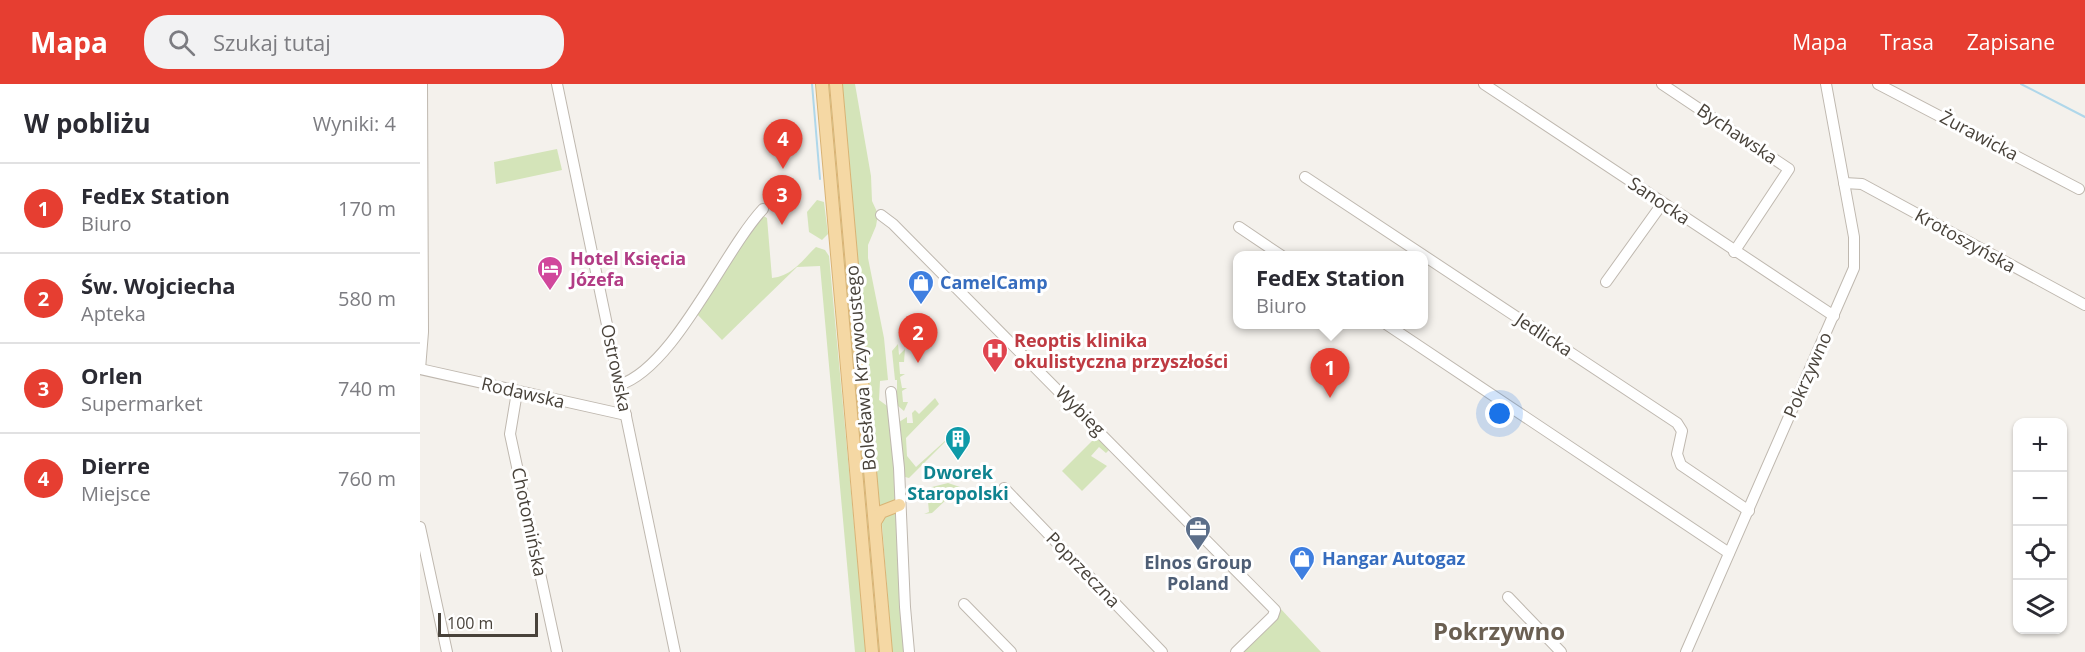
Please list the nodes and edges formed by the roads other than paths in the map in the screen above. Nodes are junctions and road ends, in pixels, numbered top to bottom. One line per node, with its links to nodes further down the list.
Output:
1 (422, 84): 24 (street)
2 (557, 84): 25 (street, Ostrowska)
3 (822, 84): 40 (main road, Bolesława Krzywoustego)
4 (836, 84): 32 (main road, Bolesława Krzywoustego)
5 (1484, 84): 12 (street, Sanocka)
6 (1662, 84): 18 (street, Bychawska)
7 (1826, 84): 10 (street, Pokrzywno)
8 (1878, 84): 11 (street, Żurawicka)
9 (1305, 177): 17 (street, Jedlicka)
10 (1844, 183): 21 (street, Krotoszyńska); 22 (street, Pokrzywno)
11 (2079, 189)
12 (1662, 204): 18 (street, Sanocka); 20 (street)
13 (763, 209): 25 (street)
14 (881, 215): 45 (street, Wybieg)
15 (1239, 227): 16 (street)
16 (1276, 251)
17 (1417, 251)
18 (1734, 252): 22 (street, Sanocka)
19 (1428, 258): 31 (street, Jedlicka)
20 (1606, 282)
21 (2085, 305)
22 (1834, 316): 31 (street, Pokrzywno)
23 (1393, 329): 34 (street)
24 (420, 369): 26 (street, Rodawska)
25 (619, 385): 28 (street, Ostrowska)
26 (517, 392): 28 (street, Rodawska); 38 (street, Chotomińska)
27 (891, 392): 30 (street, Bolesława Krzywoustego)
28 (626, 415): 39 (street, Ostrowska)
29 (1004, 488): 44 (street, Poprzeczna)
30 (899, 505): 32 (main road); 42 (street, Bolesława Krzywoustego)
31 (1749, 511): 34 (street, Pokrzywno)
32 (875, 522): 41 (main road, Bolesława Krzywoustego)
33 (420, 527): 37 (street)
34 (1729, 553): 47 (street, Pokrzywno)
35 (1508, 597): 46 (street)
36 (964, 604): 43 (street)
37 (447, 652)
38 (557, 652)
39 (675, 652)
40 (872, 652)
41 (886, 652)
42 (909, 652)
43 (1011, 652)
44 (1162, 652)
45 (1236, 652)
46 (1561, 652)
47 (1686, 652)

